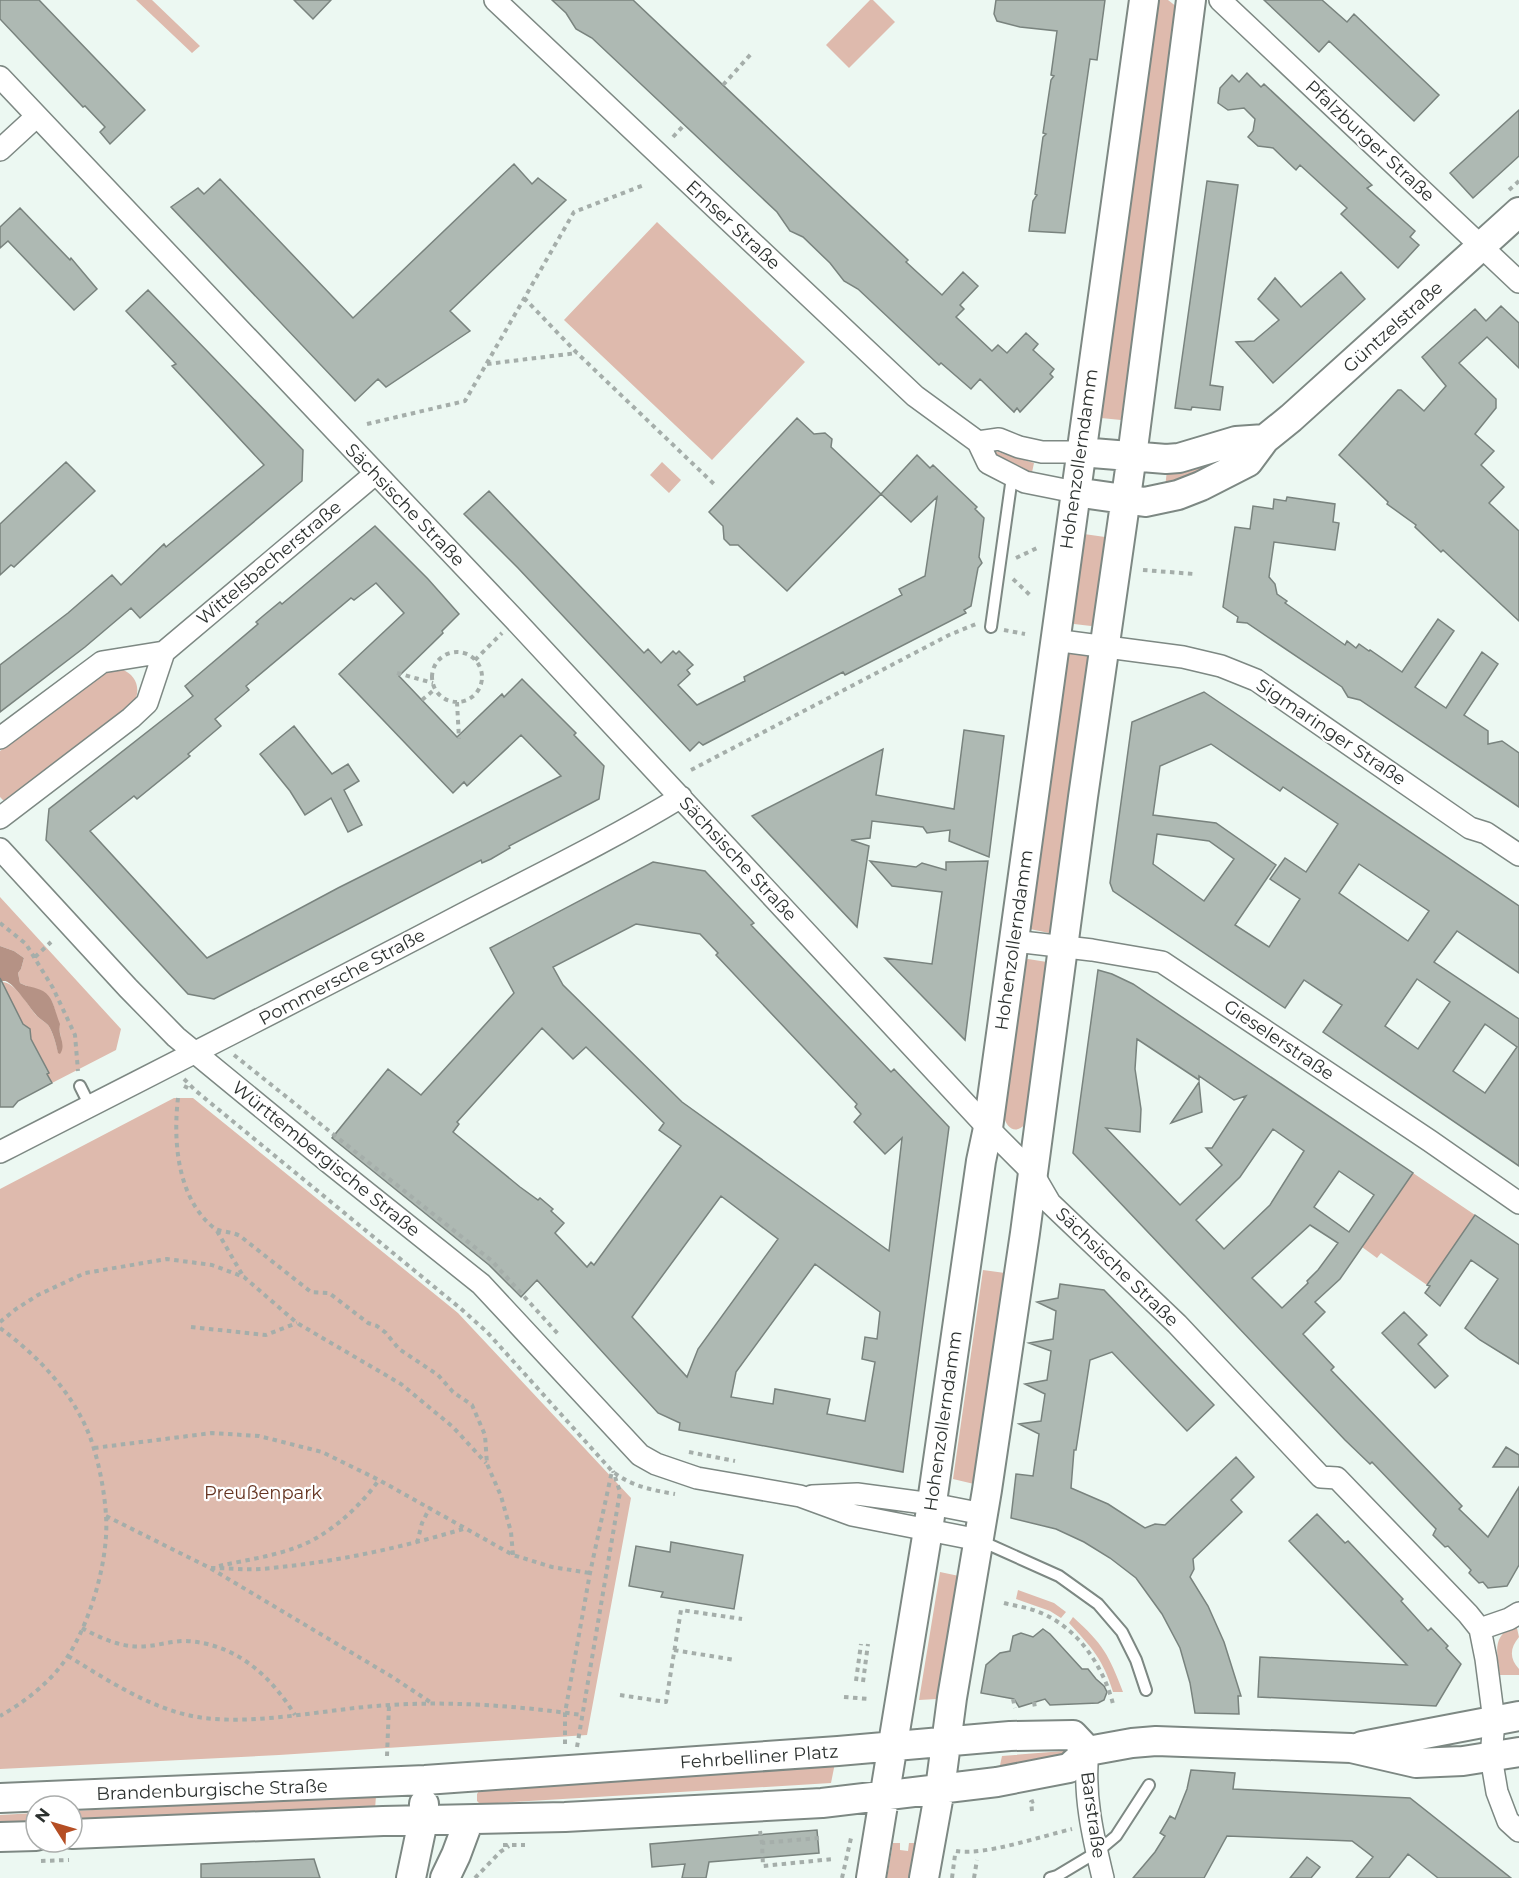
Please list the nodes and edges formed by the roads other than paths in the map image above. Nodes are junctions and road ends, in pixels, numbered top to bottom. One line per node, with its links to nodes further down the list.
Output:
1 (495, 0): 12 (street, Emser Straße)
2 (1144, 0): 13 (main road, Hohenzollerndamm)
3 (1191, 0): 14 (main road)
4 (1220, 0): 9 (street, Pfalzburger Straße)
5 (0, 78): 6 (street, Sächsische Straße)
6 (37, 116): 7 (street); 15 (street, Sächsische Straße)
7 (0, 150)
8 (1519, 212): 9 (main road, Güntzelstraße)
9 (1482, 247): 10 (street, Pfalzburger Straße); 11 (main road, Güntzelstraße)
10 (1519, 282)
11 (1265, 439): 14 (main road); 18 (main road, Güntzelstraße)
12 (978, 442): 13 (street); 16 (street, Emser Straße)
13 (1080, 453): 14 (main road); 17 (main road, Hohenzollerndamm)
14 (1131, 457): 18 (main road)
15 (375, 474): 22 (street, Wittelsbacherstraße); 24 (street, Sächsische Straße)
16 (1012, 477): 17 (street, Emser Straße); 19 (lane)
17 (1075, 492): 18 (main road, Güntzelstraße); 20 (main road, Hohenzollerndamm)
18 (1125, 499): 21 (main road)
19 (991, 627)
20 (1054, 640): 21 (street, Sigmaringer Straße); 28 (main road, Hohenzollerndamm)
21 (1104, 646): 27 (street, Sigmaringer Straße); 29 (main road)
22 (164, 652): 23 (street); 25 (street)
23 (0, 738)
24 (681, 797): 30 (street, Pommersche Straße); 33 (street, Sächsische Straße)
25 (0, 818)
26 (0, 849): 30 (street, Württembergische Straße)
27 (1519, 855)
28 (1014, 941): 29 (street, Gieselerstraße); 33 (main road, Hohenzollerndamm)
29 (1064, 947): 35 (main road); 36 (street, Gieselerstraße)
30 (195, 1052): 32 (street, Pommersche Straße); 37 (street, Württembergische Straße)
31 (80, 1086): 32 (lane)
32 (90, 1106): 34 (street, Pommersche Straße)
33 (988, 1128): 35 (street, Sächsische Straße); 37 (main road, Hohenzollerndamm)
34 (0, 1152)
35 (1032, 1172): 38 (main road); 40 (street, Sächsische Straße)
36 (1519, 1203)
37 (930, 1517): 38 (street); 44 (main road, Hohenzollerndamm)
38 (981, 1527): 41 (lane); 43 (main road)
39 (1519, 1613): 40 (street)
40 (1480, 1629): 42 (street)
41 (1146, 1690)
42 (1507, 1718): 45 (main road); 46 (street); 48 (street)
43 (945, 1742): 44 (main road, Fehrbelliner Platz); 47 (main road, Fehrbelliner Platz); 51 (main road)
44 (893, 1746): 49 (main road, Fehrbelliner Platz); 52 (main road, Hohenzollerndamm)
45 (1352, 1748): 47 (main road); 48 (main road)
46 (1519, 1750): 48 (main road)
47 (1088, 1751): 51 (main road); 60 (street, Barstraße)
48 (1491, 1757): 56 (street)
49 (425, 1780): 53 (main road, Brandenburgische Straße); 54 (main road)
50 (1149, 1785): 60 (lane)
51 (939, 1789): 52 (main road); 64 (main road)
52 (885, 1795): 55 (main road); 63 (main road, Hohenzollerndamm)
53 (0, 1798)
54 (423, 1821): 55 (main road, Brandenburgische Straße); 57 (main road, Brandenburgische Straße); 61 (main road)
55 (469, 1821): 62 (main road)
56 (1519, 1832)
57 (84, 1834)
58 (24, 1836): 59 (main road)
59 (0, 1837)
60 (1097, 1852): 65 (lane); 66 (street, Barstraße)
61 (411, 1878)
62 (445, 1878)
63 (871, 1878)
64 (924, 1878)
65 (1050, 1878)
66 (1103, 1878)

